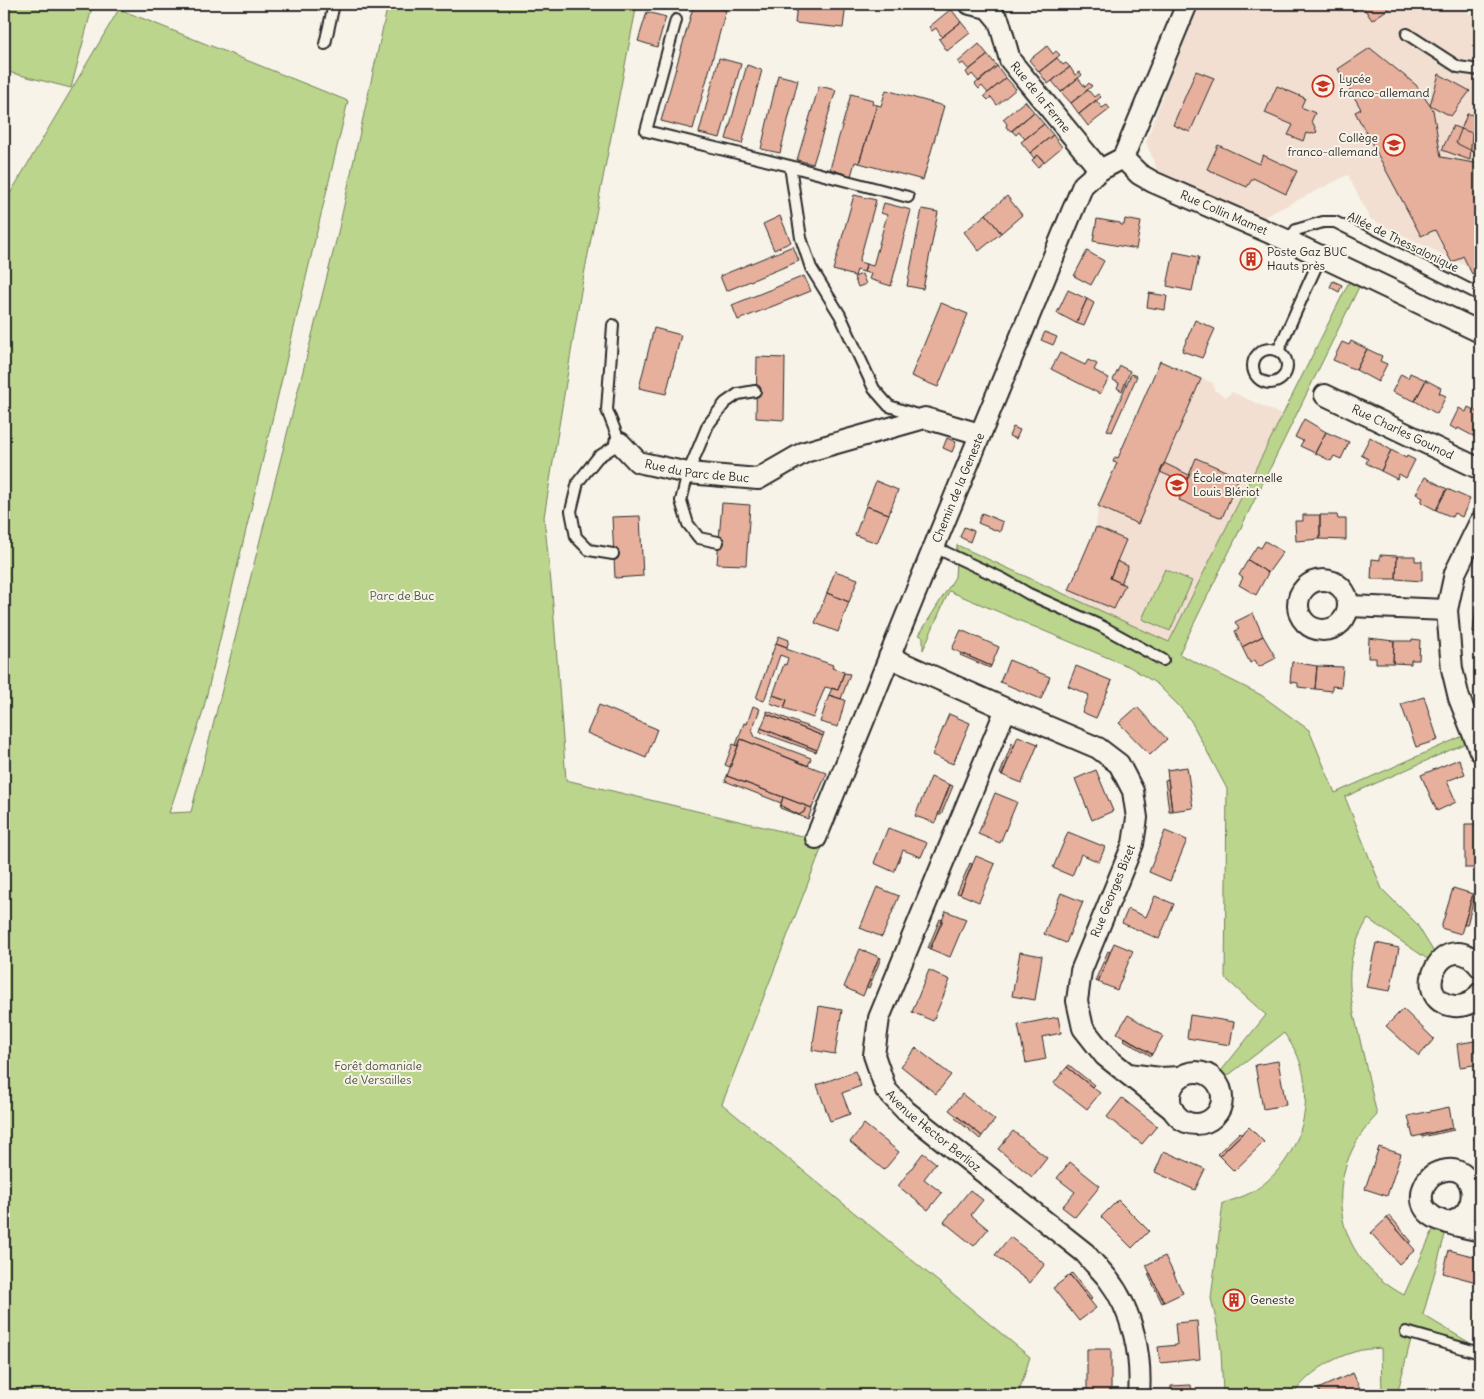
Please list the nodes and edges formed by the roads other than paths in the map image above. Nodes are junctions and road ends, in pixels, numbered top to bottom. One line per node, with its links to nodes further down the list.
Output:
1 (334, 4): 6 (lane)
2 (970, 4): 10 (street, Rue de la Ferme)
3 (1187, 4): 8 (street)
4 (676, 20): 9 (lane)
5 (1407, 34): 7 (lane)
6 (325, 44)
7 (1480, 70)
8 (1123, 158): 10 (street, Chemin de la Geneste); 12 (street, Rue Collin Mamet)
9 (790, 166): 11 (lane); 20 (lane)
10 (1100, 170): 21 (street, Chemin de la Geneste)
11 (908, 197)
12 (1291, 242): 13 (street, Rue Collin Mamet); 14 (lane, Allée de Thessalonique)
13 (1321, 256): 16 (street, Rue Collin Mamet); 17 (lane)
14 (1480, 294)
15 (613, 325): 22 (lane, Rue du Parc de Buc)
16 (1480, 332)
17 (1278, 351)
18 (755, 390): 24 (lane)
19 (1324, 395): 23 (street, Rue Charles Gounod)
20 (925, 418): 21 (street); 24 (street, Rue du Parc de Buc)
21 (980, 434): 27 (street, Chemin de la Geneste)
22 (620, 443): 24 (street, Rue du Parc de Buc); 28 (lane)
23 (1480, 469)
24 (688, 473): 26 (lane)
25 (1480, 522): 30 (street)
26 (718, 542)
27 (934, 547): 31 (street, Chemin de la Geneste); 32 (lane)
28 (613, 554)
29 (1348, 606): 30 (street)
30 (1447, 610): 34 (street)
31 (889, 657): 33 (street, Rue Georges Bizet); 35 (street, Chemin de la Geneste)
32 (1163, 660)
33 (1006, 709): 38 (street, Rue Georges Bizet); 45 (street, Avenue Hector Berlioz)
34 (1480, 751)
35 (816, 838)
36 (1480, 967): 37 (street)
37 (1480, 993)
38 (1128, 1074): 39 (street, Rue Georges Bizet); 40 (street, Rue Georges Bizet)
39 (1180, 1077): 40 (street); 40 (street, Rue Georges Bizet)
40 (1173, 1110)
41 (1449, 1222): 42 (street)
42 (1480, 1231)
43 (1406, 1332): 44 (lane)
44 (1480, 1353)
45 (1138, 1395)

